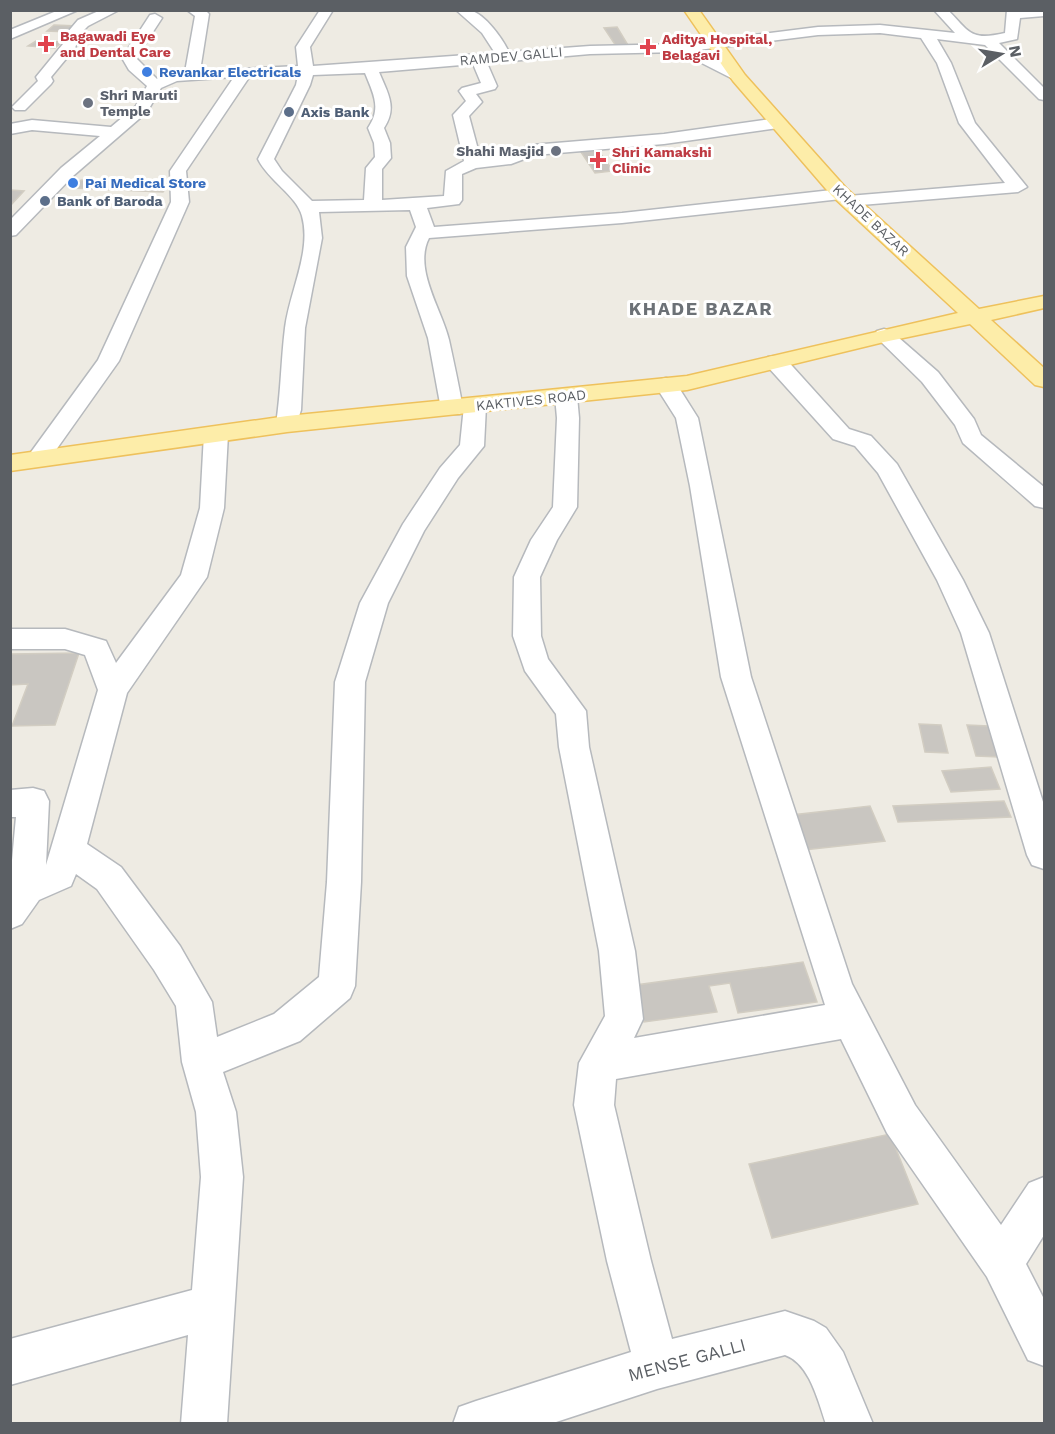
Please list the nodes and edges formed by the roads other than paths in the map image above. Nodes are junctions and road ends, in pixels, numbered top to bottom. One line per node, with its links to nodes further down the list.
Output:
1 (72, 10): 11 (street)
2 (113, 10): 29 (street)
3 (194, 10): 24 (street)
4 (327, 10): 22 (street)
5 (462, 10): 19 (street)
6 (691, 10): 16 (main road, KHADE BAZAR)
7 (940, 10): 14 (street)
8 (1044, 12): 9 (street)
9 (1014, 13): 15 (street)
10 (155, 18): 27 (street)
11 (45, 23): 13 (street); 17 (street)
12 (925, 34): 14 (street, RAMDEV GALLI); 16 (street, RAMDEV GALLI); 35 (street)
13 (10, 35)
14 (968, 39): 15 (street, RAMDEV GALLI)
15 (989, 41): 26 (street)
16 (716, 42): 18 (street, RAMDEV GALLI); 25 (main road, KHADE BAZAR)
17 (24, 46)
18 (683, 48): 19 (street, RAMDEV GALLI); 25 (street)
19 (504, 57): 20 (street, RAMDEV GALLI)
20 (478, 59): 21 (street, RAMDEV GALLI); 34 (street)
21 (370, 68): 22 (street, RAMDEV GALLI); 37 (street)
22 (306, 71): 23 (street, RAMDEV GALLI); 38 (street)
23 (244, 72): 24 (street, RAMDEV GALLI); 51 (street)
24 (192, 76): 27 (street, RAMDEV GALLI)
25 (739, 78): 30 (main road, KHADE BAZAR)
26 (1038, 83): 28 (street)
27 (155, 85): 33 (street)
28 (1044, 96)
29 (15, 107): 31 (street)
30 (778, 123): 34 (street); 35 (main road, KHADE BAZAR)
31 (32, 125): 32 (street); 33 (street)
32 (10, 129)
33 (112, 132): 39 (street)
34 (473, 163): 36 (street)
35 (845, 198): 40 (street); 42 (main road, KHADE BAZAR)
36 (417, 204): 37 (street); 40 (street)
37 (373, 206): 38 (street)
38 (306, 207): 49 (street)
39 (10, 231)
40 (423, 233): 48 (street)
41 (1044, 302): 42 (main road, KAKTIVES ROAD)
42 (977, 317): 43 (main road, KAKTIVES ROAD); 45 (main road, KHADE BAZAR)
43 (884, 335): 44 (main road, KAKTIVES ROAD); 53 (street)
44 (776, 362): 46 (main road, KAKTIVES ROAD); 58 (street)
45 (1044, 380)
46 (666, 385): 47 (main road, KAKTIVES ROAD); 60 (street)
47 (566, 396): 48 (main road, KAKTIVES ROAD); 62 (street)
48 (463, 407): 49 (main road, KAKTIVES ROAD); 61 (street)
49 (287, 424): 50 (main road, KAKTIVES ROAD)
50 (216, 434): 51 (main road, KAKTIVES ROAD); 55 (street)
51 (38, 459): 52 (main road, KAKTIVES ROAD)
52 (10, 463)
53 (1044, 500)
54 (10, 639): 55 (street)
55 (113, 690): 57 (street)
56 (10, 804): 59 (street)
57 (69, 850): 59 (street); 61 (street)
58 (1044, 855)
59 (19, 901)
60 (851, 1019): 62 (street); 64 (street)
61 (201, 1062): 65 (street)
62 (597, 1063): 68 (street)
63 (1044, 1198): 64 (street)
64 (1002, 1262): 66 (street)
65 (214, 1306): 67 (street); 69 (street)
66 (1044, 1344)
67 (10, 1362)
68 (657, 1366): 70 (street, MENSE GALLI); 71 (street, MENSE GALLI)
69 (204, 1424)
70 (476, 1424)
71 (850, 1424)

